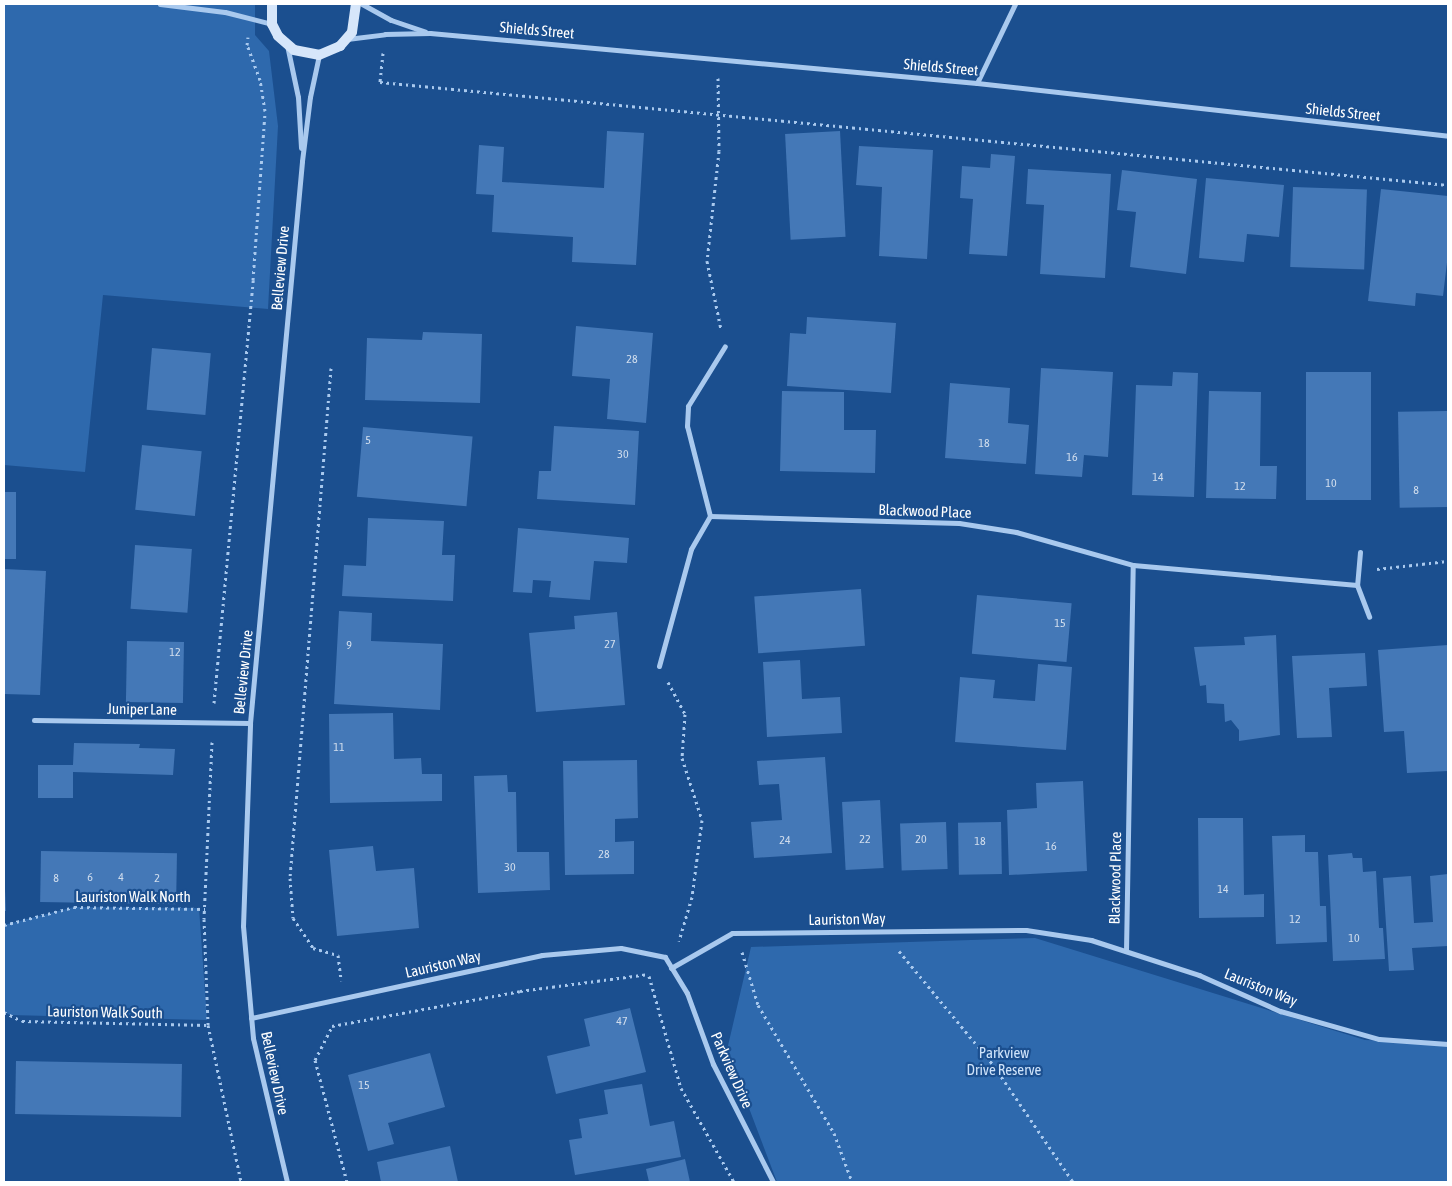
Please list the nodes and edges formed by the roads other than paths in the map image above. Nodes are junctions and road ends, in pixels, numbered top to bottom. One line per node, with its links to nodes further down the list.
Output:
1 (160, 4): 6 (street)
2 (272, 4): 6 (street)
3 (356, 4): 8 (street)
4 (362, 4): 7 (street, Shields Street)
5 (1015, 4): 11 (street)
6 (272, 24): 9 (street)
7 (430, 33): 8 (street, Shields Street); 11 (street, Shields Street)
8 (346, 39): 10 (street)
9 (287, 44): 10 (street); 13 (street, Belleview Drive)
10 (319, 55): 13 (street, Belleview Drive)
11 (977, 83): 12 (street, Shields Street)
12 (1448, 136)
13 (302, 161): 22 (street, Belleview Drive)
14 (725, 346): 15 (street)
15 (710, 516): 17 (street, Blackwood Place); 20 (street)
16 (1360, 552): 18 (street)
17 (1133, 565): 18 (street, Blackwood Place); 23 (street, Blackwood Place)
18 (1357, 585): 19 (street)
19 (1369, 618)
20 (659, 666)
21 (34, 720): 22 (street, Juniper Lane)
22 (250, 723): 25 (street, Belleview Drive)
23 (1126, 951): 24 (street, Lauriston Way); 26 (street, Lauriston Way)
24 (671, 968): 25 (street, Lauriston Way); 28 (street, Parkview Drive)
25 (252, 1018): 27 (street, Belleview Drive)
26 (1448, 1044)
27 (287, 1182)
28 (773, 1182)

